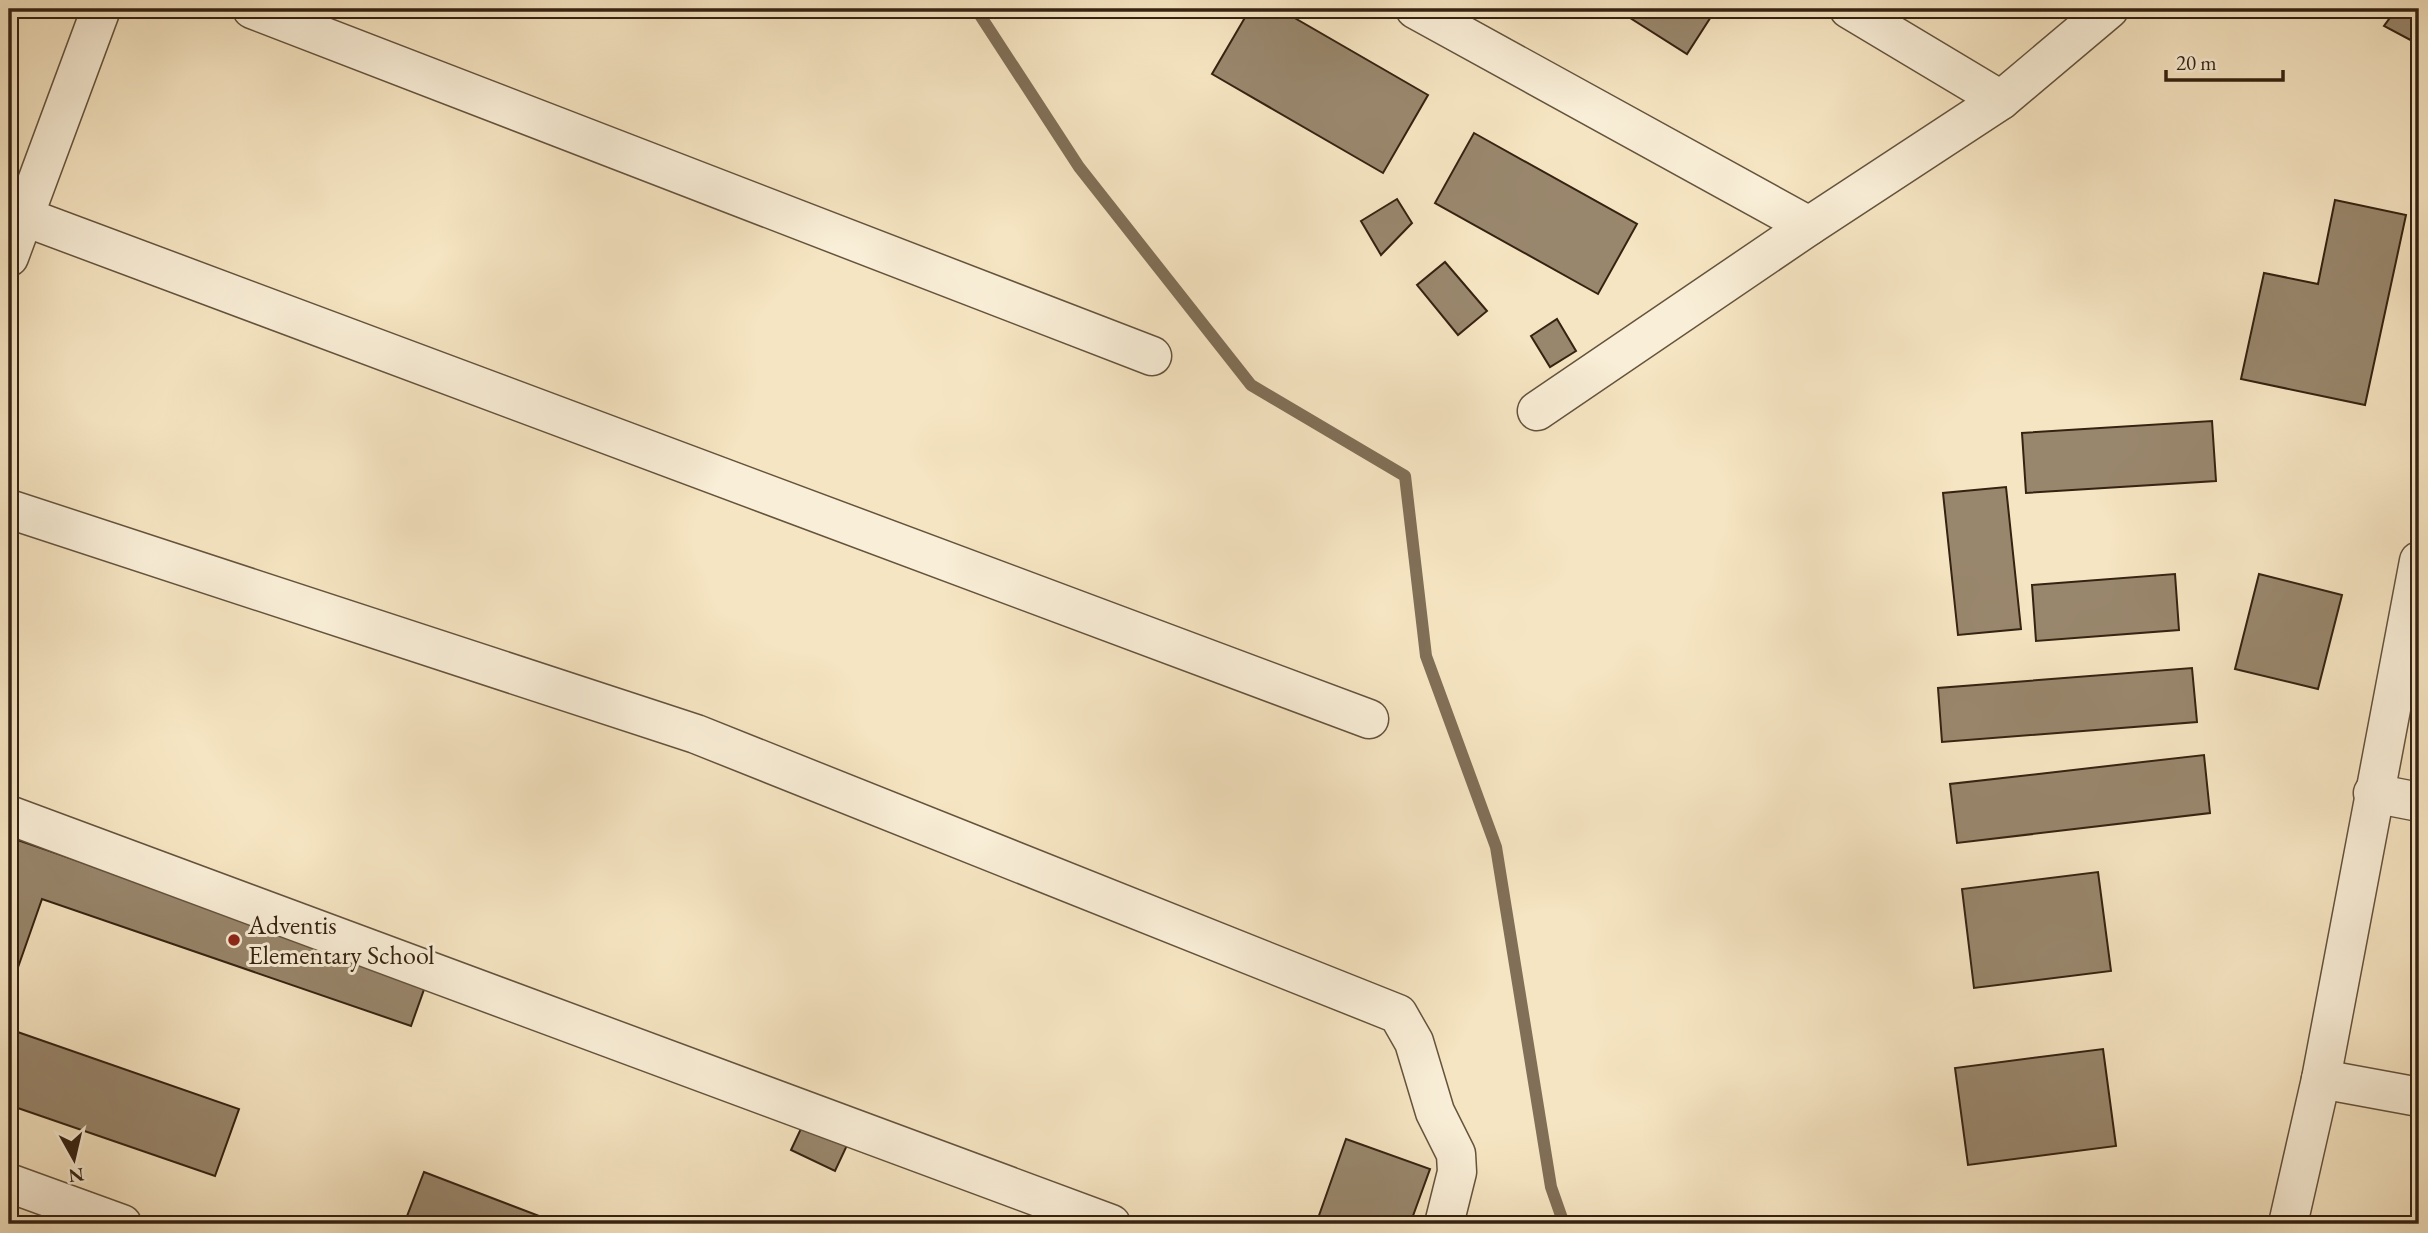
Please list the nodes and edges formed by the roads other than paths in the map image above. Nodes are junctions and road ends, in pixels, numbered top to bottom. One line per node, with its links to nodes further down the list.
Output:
1 (101, 9): 7 (street)
2 (252, 9): 10 (street)
3 (1416, 9): 8 (street)
4 (1849, 9): 6 (street)
5 (2109, 9): 6 (street)
6 (2001, 100): 8 (street)
7 (17, 214): 9 (street); 14 (street)
8 (1809, 226): 11 (street)
9 (9, 257)
10 (1152, 356)
11 (1537, 411)
12 (9, 509): 23 (street)
13 (2419, 561): 15 (street)
14 (1369, 719)
15 (2374, 793): 16 (street); 18 (street)
16 (2419, 802)
17 (9, 815): 22 (street)
18 (2321, 1079): 19 (street); 24 (street)
19 (2419, 1097)
20 (12, 1193): 21 (street)
21 (122, 1224)
22 (1111, 1224)
23 (1444, 1224)
24 (2288, 1224)

